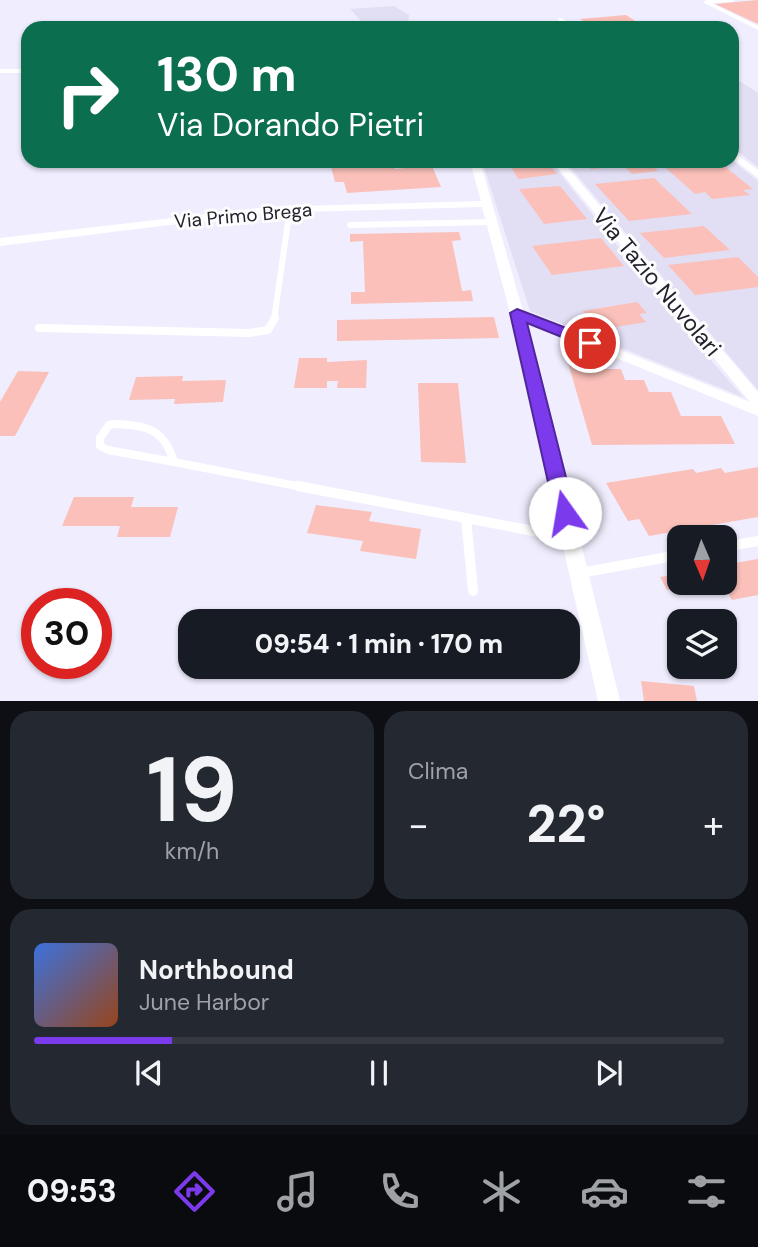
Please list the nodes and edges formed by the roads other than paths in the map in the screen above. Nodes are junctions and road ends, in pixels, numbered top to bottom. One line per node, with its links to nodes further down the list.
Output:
1 (727, 0): 2 (lane); 5 (lane)
2 (732, 0)
3 (560, 19): 4 (street)
4 (562, 21)
5 (758, 28)
6 (21, 71): 7 (street)
7 (0, 72)
8 (739, 160): 11 (street)
9 (477, 168): 12 (street)
10 (562, 168): 19 (street, Via Tazio Nuvolari)
11 (758, 175)
12 (488, 204): 13 (street, Via Primo Brega); 14 (street)
13 (290, 208): 16 (street, Via Primo Brega); 18 (lane)
14 (492, 222): 15 (lane); 17 (street)
15 (350, 225)
16 (0, 242)
17 (517, 313): 20 (street); 23 (street)
18 (39, 328)
19 (758, 402)
20 (758, 411)
21 (174, 464): 21 (lane); 22 (lane)
22 (466, 518): 23 (lane); 28 (lane)
23 (571, 538): 27 (street)
24 (758, 541): 25 (lane)
25 (737, 545)
26 (667, 557): 27 (lane)
27 (579, 573): 29 (street)
28 (473, 591)
29 (609, 701)

